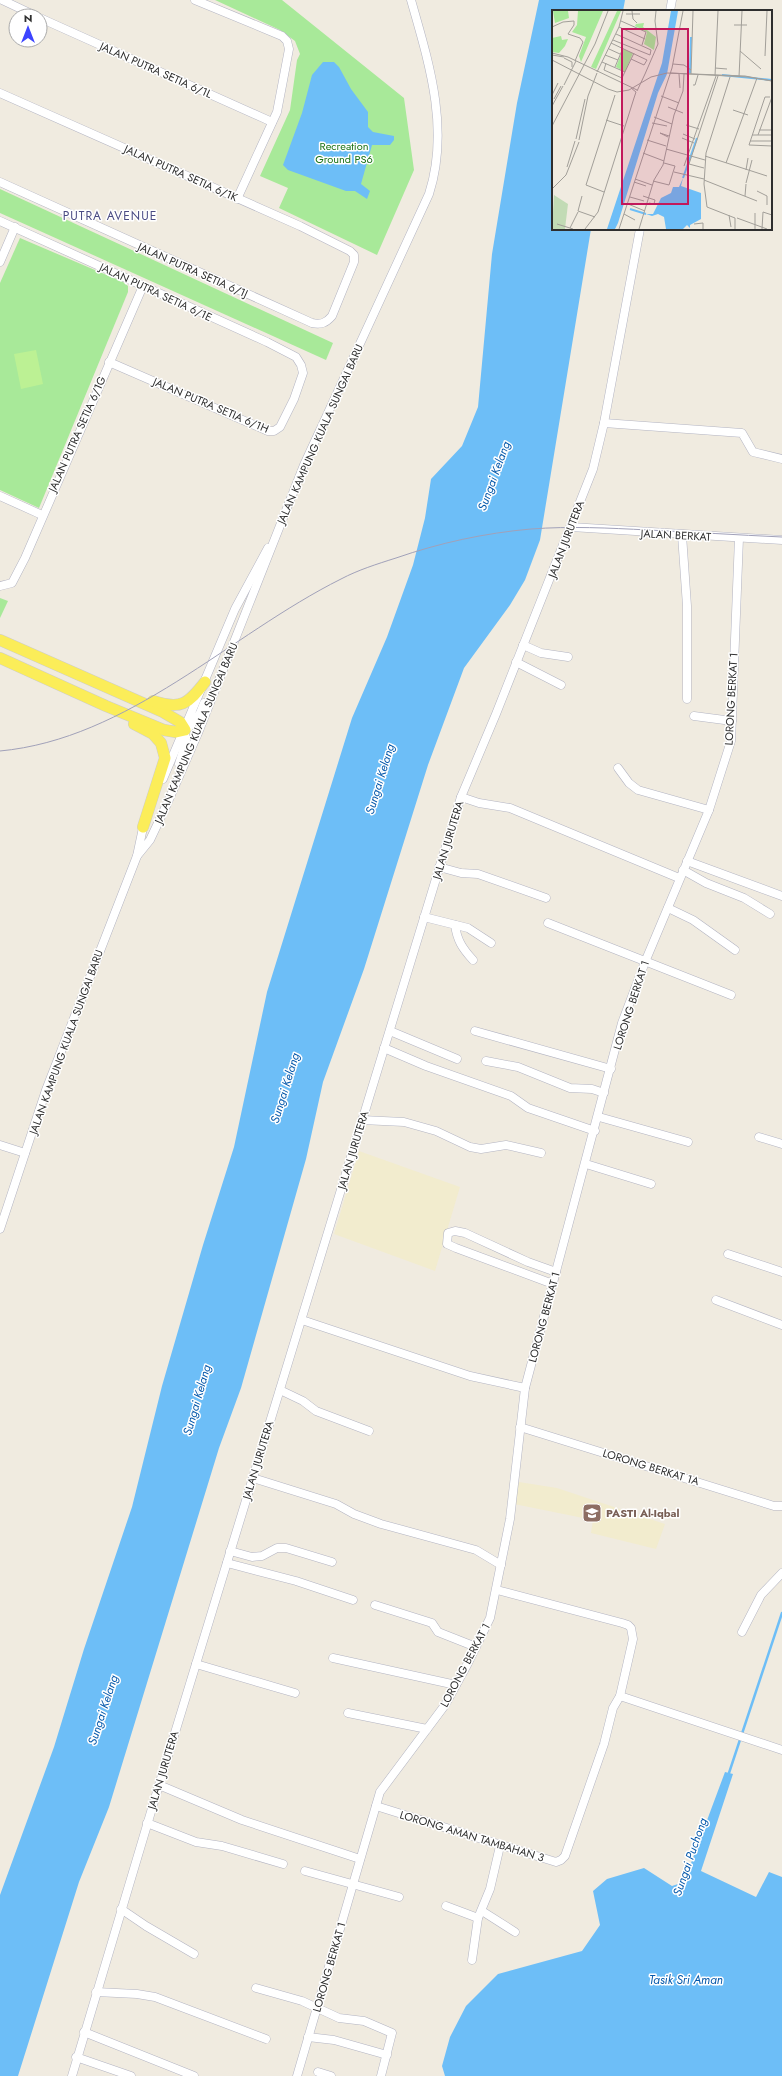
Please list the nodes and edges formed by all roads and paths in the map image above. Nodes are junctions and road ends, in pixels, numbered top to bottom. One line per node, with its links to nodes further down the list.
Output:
1 (2, 0): 5 (street)
2 (195, 0): 9 (street)
3 (411, 0): 27 (street, JALAN KAMPUNG KUALA SUNGAI BARU)
4 (672, 0): 6 (street)
5 (19, 8)
6 (670, 10)
7 (48, 22): 9 (street, JALAN PUTRA SETIA 6/1L)
8 (0, 93): 11 (street, JALAN PUTRA SETIA 6/1K)
9 (272, 122): 11 (street)
10 (0, 182): 16 (street, JALAN PUTRA SETIA 6/1J)
11 (237, 198): 16 (street, JALAN PUTRA SETIA 6/1K)
12 (0, 221): 13 (street, JALAN PUTRA SETIA 6/1E)
13 (15, 227): 15 (street); 17 (street, JALAN PUTRA SETIA 6/1E)
14 (640, 230): 20 (street, JALAN JURUTERA)
15 (0, 262)
16 (354, 262)
17 (143, 286): 18 (street, JALAN PUTRA SETIA 6/1G); 19 (street, JALAN PUTRA SETIA 6/1E)
18 (109, 362): 19 (street, JALAN PUTRA SETIA 6/1H); 23 (street, JALAN PUTRA SETIA 6/1G)
19 (303, 373)
20 (604, 423): 21 (street); 24 (street, JALAN JURUTERA)
21 (782, 459)
22 (0, 496): 23 (street)
23 (42, 515): 29 (street, JALAN PUTRA SETIA 6/1G)
24 (571, 527): 25 (street, JALAN BERKAT); 31 (street, JALAN JURUTERA)
25 (682, 535): 26 (street, JALAN BERKAT); 39 (street)
26 (739, 538): 28 (street, JALAN BERKAT); 42 (street, LORONG BERKAT 1)
27 (274, 539): 32 (street, JALAN KAMPUNG KUALA SUNGAI BARU); 36 (street, JALAN KAMPUNG KUALA SUNGAI BARU)
28 (782, 540)
29 (0, 586)
30 (0, 640): 38 (main road)
31 (523, 645): 33 (street); 35 (street, JALAN JURUTERA)
32 (231, 651): 43 (street); 47 (street, JALAN KAMPUNG KUALA SUNGAI BARU)
33 (568, 657)
34 (0, 658): 40 (main road)
35 (516, 662): 37 (street); 45 (street, JALAN JURUTERA)
36 (205, 682): 38 (main road); 43 (street, JALAN KAMPUNG KUALA SUNGAI BARU)
37 (560, 685)
38 (108, 688): 43 (main road)
39 (687, 699)
40 (106, 706): 43 (main road); 48 (main road)
41 (694, 716): 42 (street)
42 (732, 722): 46 (street, LORONG BERKAT 1)
43 (185, 730): 47 (street); 48 (street, JALAN KAMPUNG KUALA SUNGAI BARU)
44 (618, 768): 46 (street)
45 (461, 797): 51 (street, JALAN JURUTERA); 53 (street)
46 (709, 810): 50 (street, LORONG BERKAT 1)
47 (160, 818): 49 (street, JALAN KAMPUNG KUALA SUNGAI BARU)
48 (143, 827): 49 (street, JALAN KAMPUNG KUALA SUNGAI BARU)
49 (137, 856): 80 (street, JALAN KAMPUNG KUALA SUNGAI BARU)
50 (687, 861): 52 (street, LORONG BERKAT 1); 54 (street)
51 (439, 867): 55 (street); 58 (street, JALAN JURUTERA)
52 (683, 870): 53 (street, LORONG BERKAT 1); 57 (street)
53 (679, 878): 56 (street, LORONG BERKAT 1)
54 (782, 896)
55 (546, 898)
56 (668, 908): 62 (street); 64 (street, LORONG BERKAT 1)
57 (770, 914)
58 (424, 917): 60 (street); 66 (street, JALAN JURUTERA)
59 (548, 923): 64 (street)
60 (455, 925): 61 (street); 63 (street)
61 (491, 943)
62 (735, 950)
63 (473, 960)
64 (645, 962): 65 (street); 71 (street, LORONG BERKAT 1)
65 (731, 995)
66 (390, 1031): 68 (street, JALAN JURUTERA); 69 (street)
67 (475, 1031): 71 (street)
68 (384, 1048): 74 (street, JALAN JURUTERA); 75 (street)
69 (457, 1059)
70 (486, 1061): 72 (street)
71 (611, 1069): 72 (street, LORONG BERKAT 1)
72 (604, 1093): 73 (street, LORONG BERKAT 1)
73 (599, 1117): 75 (street, LORONG BERKAT 1); 77 (street)
74 (362, 1120): 81 (street); 90 (street, JALAN JURUTERA)
75 (595, 1131): 82 (street, LORONG BERKAT 1)
76 (759, 1137): 78 (street)
77 (688, 1142)
78 (782, 1144)
79 (0, 1145): 80 (street)
80 (25, 1153): 84 (street, JALAN KAMPUNG KUALA SUNGAI BARU)
81 (542, 1154)
82 (586, 1164): 83 (street); 86 (street, LORONG BERKAT 1)
83 (651, 1184)
84 (0, 1229)
85 (728, 1254): 87 (street)
86 (556, 1272): 88 (street, LORONG BERKAT 1); 88 (street)
87 (782, 1272)
88 (553, 1284): 92 (street, LORONG BERKAT 1)
89 (716, 1300): 91 (street)
90 (302, 1320): 92 (street); 93 (street, JALAN JURUTERA)
91 (782, 1325)
92 (525, 1388): 94 (street, LORONG BERKAT 1)
93 (280, 1390): 95 (street); 96 (street, JALAN JURUTERA)
94 (520, 1427): 97 (street, LORONG BERKAT 1A); 101 (street, LORONG BERKAT 1)
95 (369, 1431)
96 (253, 1478): 98 (street, JALAN JURUTERA); 101 (street)
97 (782, 1506)
98 (230, 1551): 99 (street); 100 (street, JALAN JURUTERA)
99 (332, 1562)
100 (227, 1563): 104 (street); 109 (street, JALAN JURUTERA)
101 (501, 1565): 103 (street, LORONG BERKAT 1)
102 (782, 1573): 106 (street)
103 (497, 1590): 107 (street, LORONG BERKAT 1); 112 (street, LORONG AMAN TAMBAHAN 3)
104 (353, 1600)
105 (375, 1605): 107 (street)
106 (742, 1632)
107 (476, 1647): 110 (street, LORONG BERKAT 1)
108 (333, 1658): 110 (street)
109 (196, 1664): 111 (street); 116 (street, JALAN JURUTERA)
110 (456, 1685): 114 (street, LORONG BERKAT 1)
111 (295, 1694)
112 (620, 1696): 115 (street); 119 (street, LORONG AMAN TAMBAHAN 3)
113 (348, 1713): 114 (street)
114 (427, 1729): 117 (street, LORONG BERKAT 1)
115 (782, 1750)
116 (159, 1785): 118 (street, JALAN JURUTERA); 120 (street)
117 (376, 1806): 119 (street, LORONG AMAN TAMBAHAN 3); 120 (street, LORONG BERKAT 1)
118 (147, 1823): 121 (street); 126 (street, JALAN JURUTERA)
119 (500, 1846): 127 (street)
120 (360, 1859): 123 (street, LORONG BERKAT 1)
121 (283, 1864)
122 (305, 1871): 123 (street)
123 (352, 1885): 124 (street); 133 (street, LORONG BERKAT 1)
124 (399, 1897)
125 (446, 1906): 127 (street)
126 (121, 1909): 129 (street); 132 (street, JALAN JURUTERA)
127 (480, 1914): 128 (street); 130 (street)
128 (515, 1932)
129 (194, 1954)
130 (472, 1960)
131 (256, 1988): 133 (street)
132 (96, 1992): 134 (street, JALAN JURUTERA); 136 (street)
133 (317, 2008): 135 (street, LORONG BERKAT 1); 137 (street)
134 (84, 2032): 138 (street, JALAN JURUTERA); 142 (street)
135 (308, 2037): 137 (street); 143 (street, LORONG BERKAT 1)
136 (266, 2039)
137 (387, 2055): 145 (street)
138 (76, 2057): 140 (street, JALAN JURUTERA); 141 (street)
139 (318, 2072): 144 (street)
140 (72, 2076)
141 (131, 2076)
142 (194, 2076)
143 (297, 2076)
144 (331, 2076)
145 (381, 2076)

